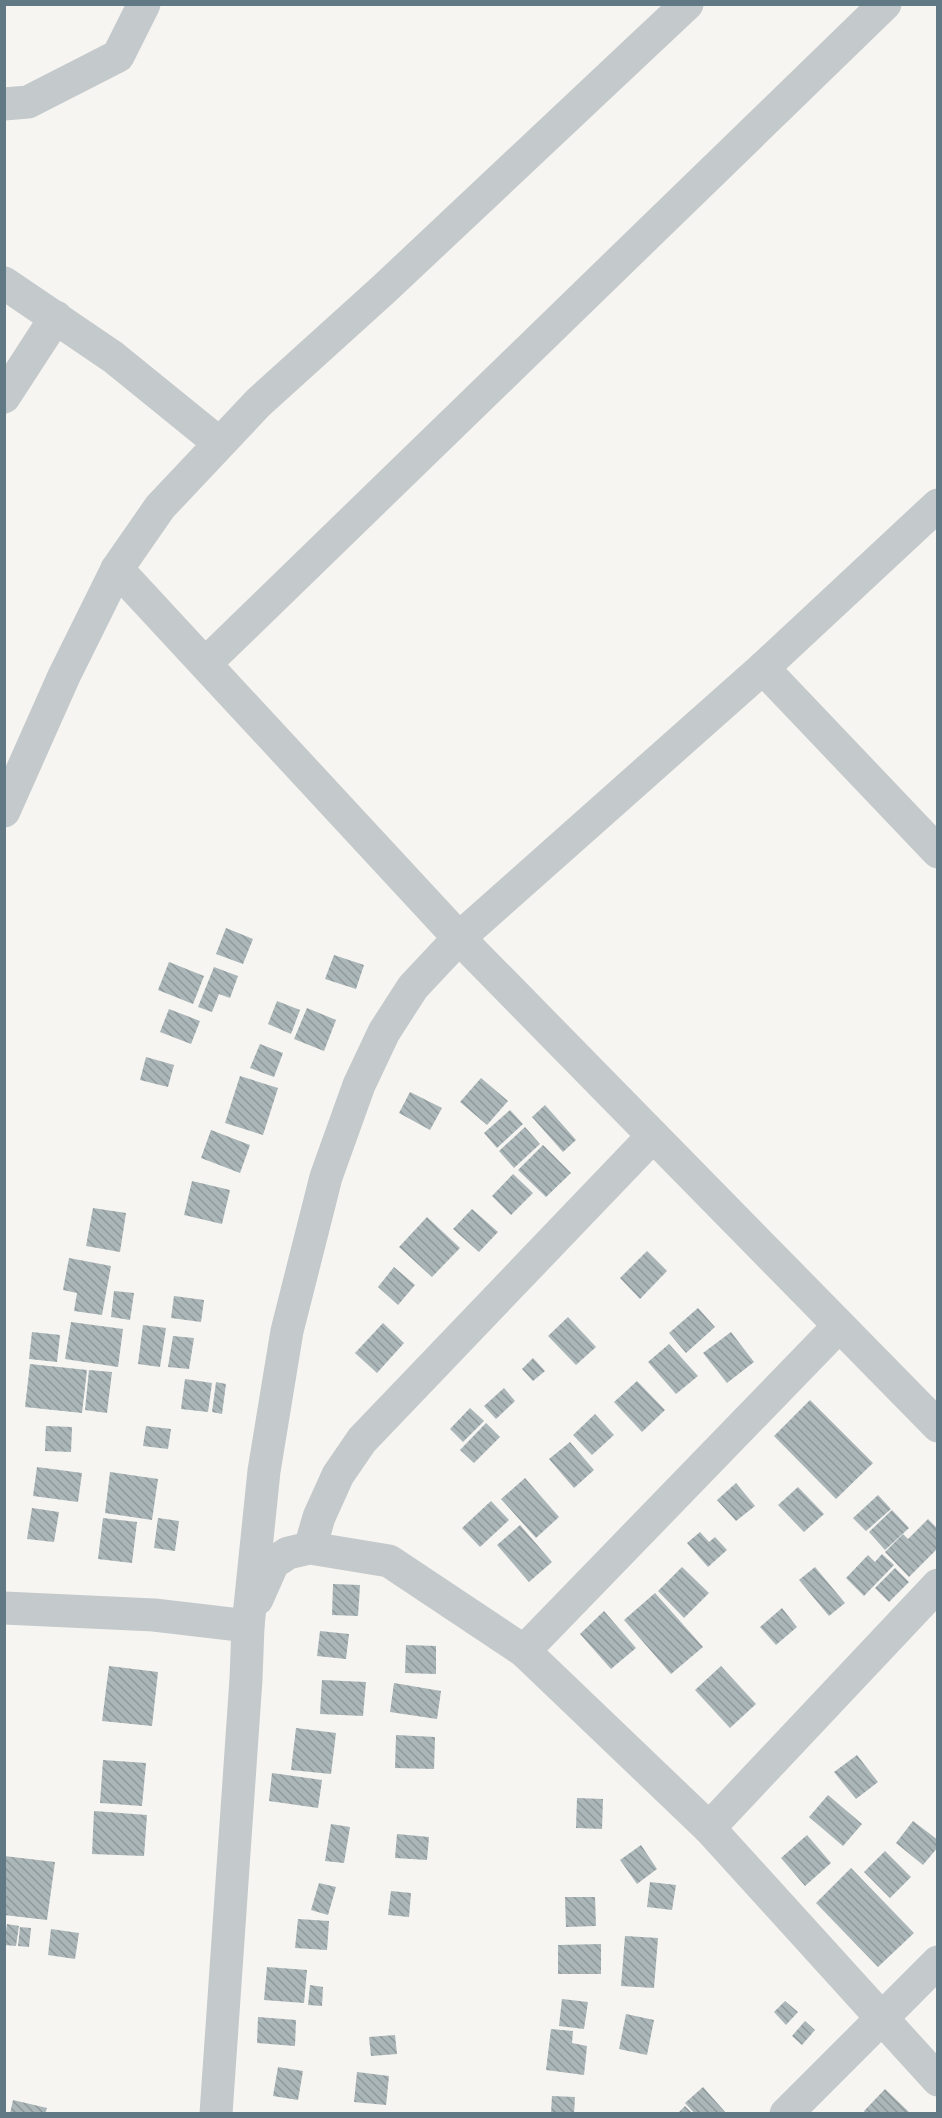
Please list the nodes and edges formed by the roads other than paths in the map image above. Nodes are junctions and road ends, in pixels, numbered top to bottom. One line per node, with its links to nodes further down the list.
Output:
1 (144, 4): 4 (street)
2 (687, 4): 8 (street)
3 (885, 4): 11 (street)
4 (4, 104)
5 (4, 283): 6 (street)
6 (56, 318): 7 (street); 8 (street)
7 (4, 397)
8 (219, 443): 10 (street)
9 (938, 505): 12 (street)
10 (117, 569): 11 (street); 13 (street)
11 (206, 663): 15 (street)
12 (763, 668): 14 (street); 15 (street)
13 (4, 811)
14 (938, 852)
15 (459, 938): 16 (street); 22 (street)
16 (653, 1136): 17 (street); 19 (street)
17 (839, 1326): 18 (street); 23 (street)
18 (938, 1426)
19 (310, 1548): 22 (street); 23 (street)
20 (938, 1585): 24 (street)
21 (4, 1608): 22 (street)
22 (248, 1626): 28 (street)
23 (524, 1651): 24 (street)
24 (709, 1828): 26 (street)
25 (938, 1962): 26 (street)
26 (882, 2017): 27 (street); 29 (street)
27 (938, 2080)
28 (216, 2114)
29 (786, 2114)

